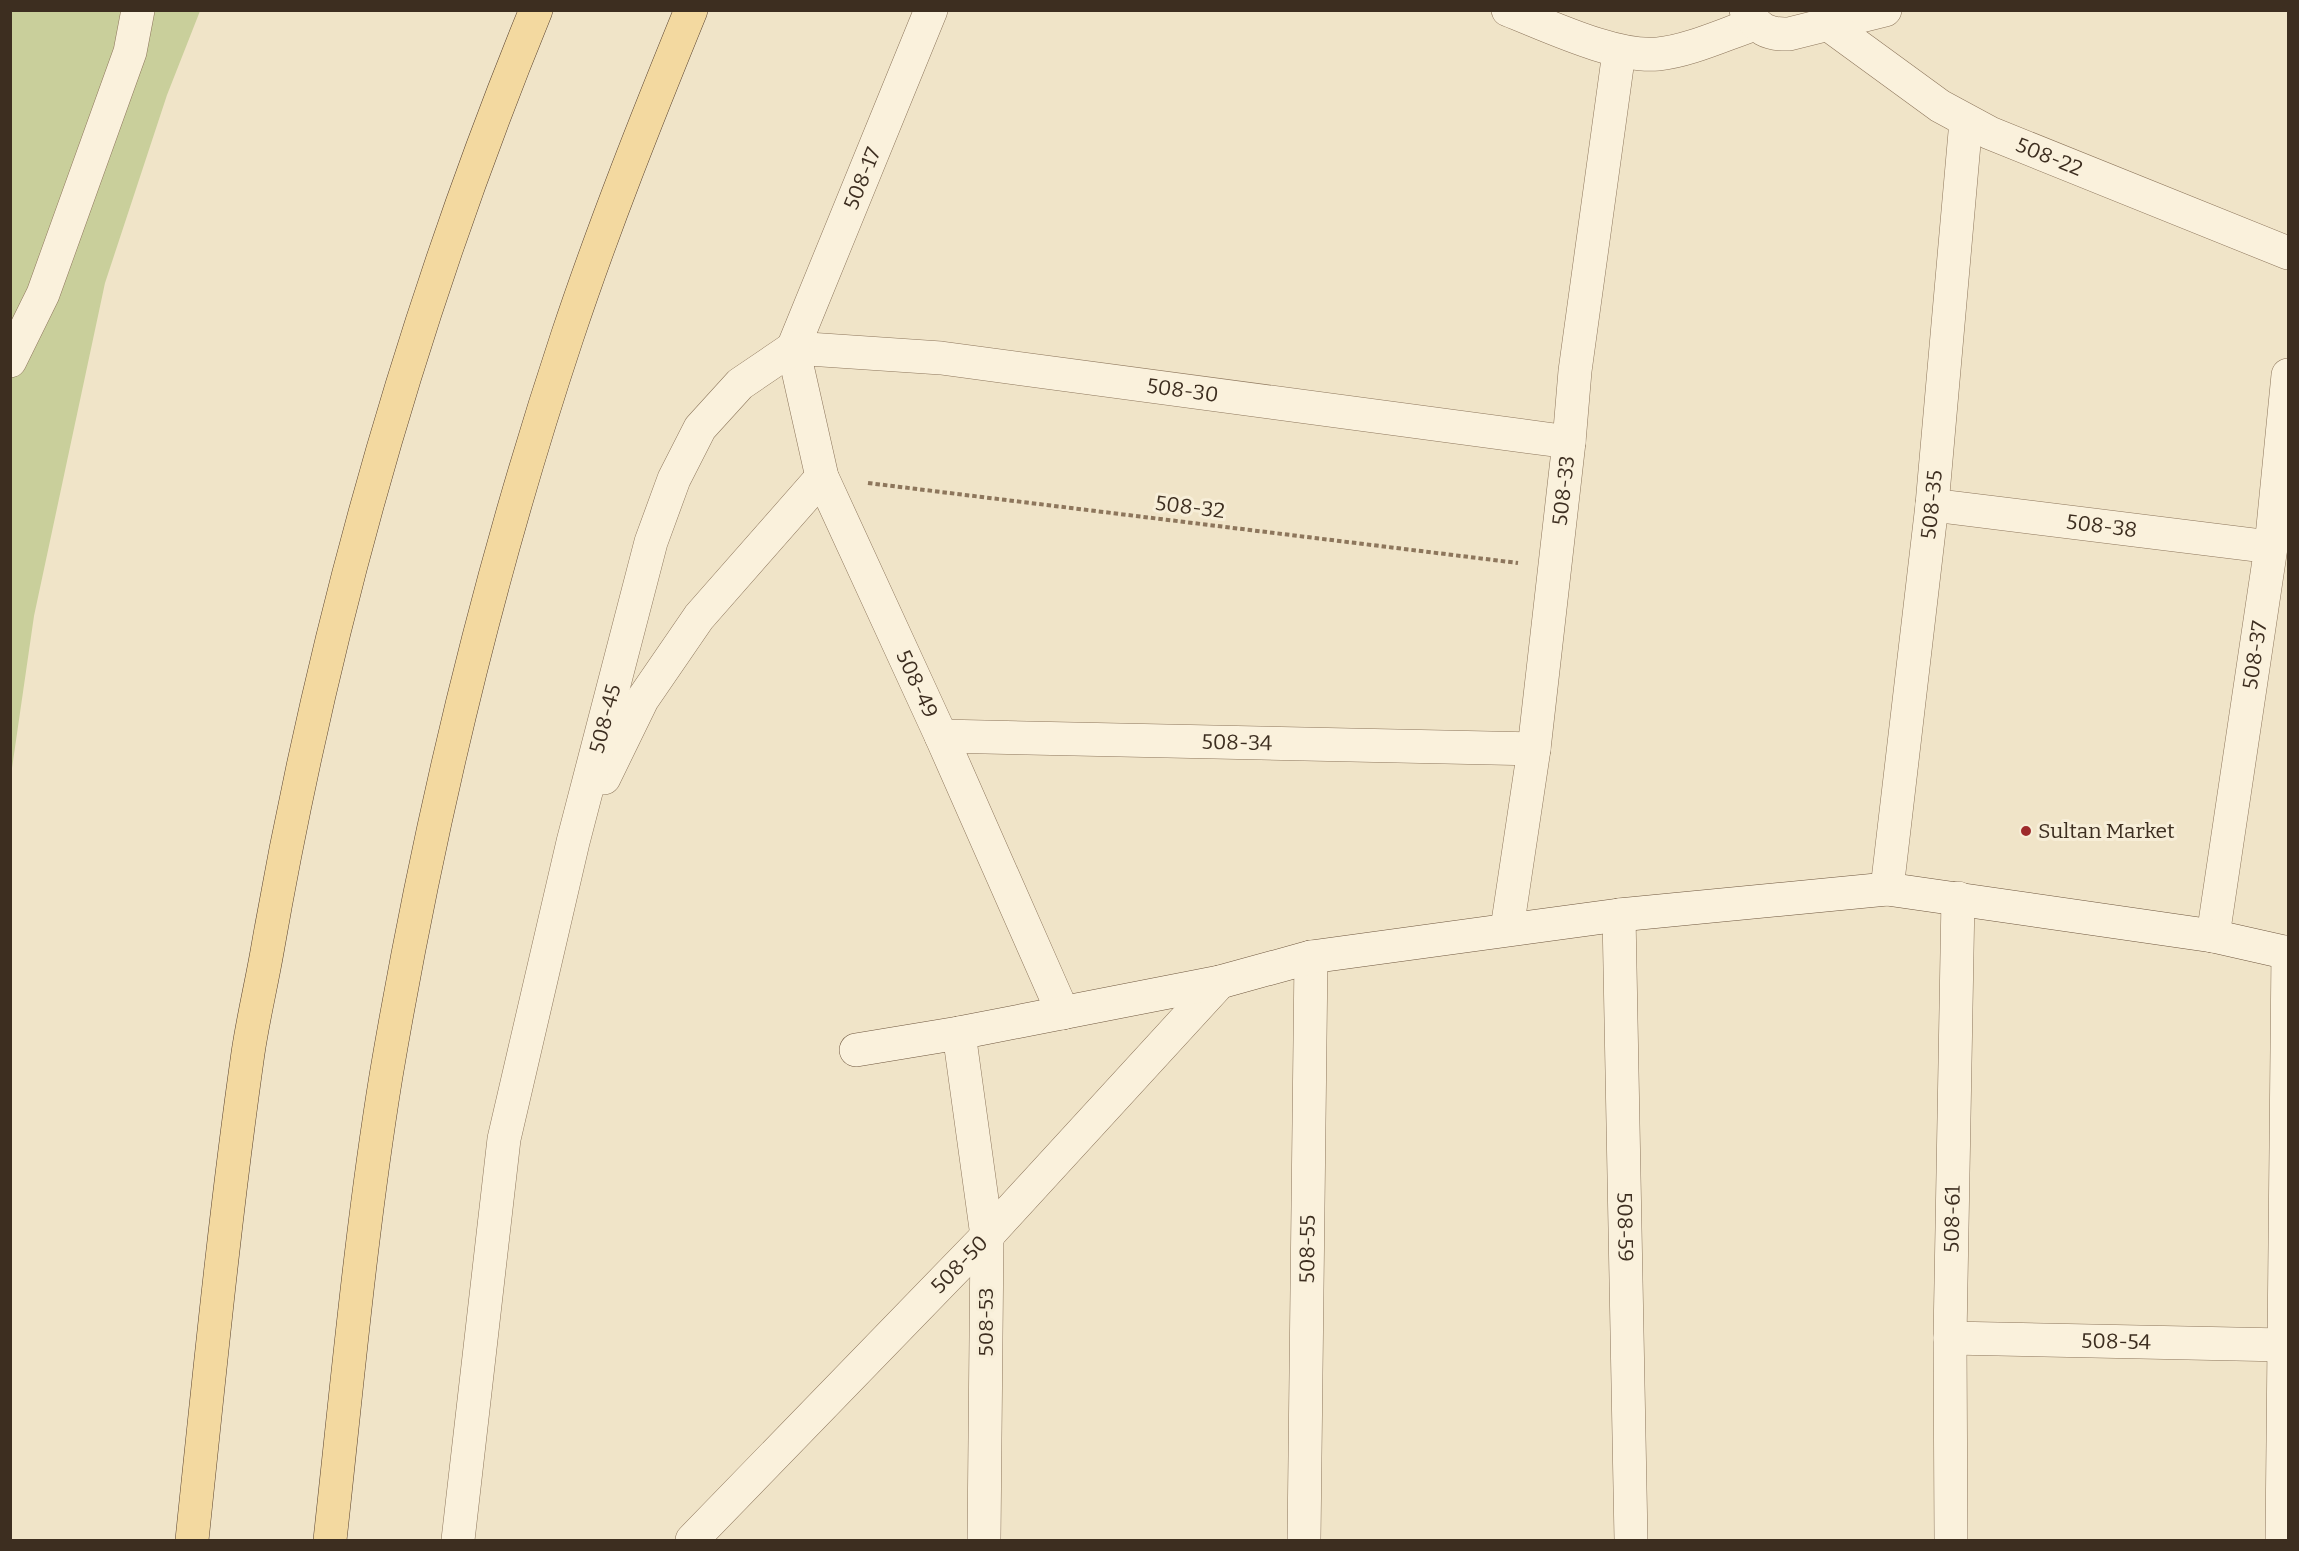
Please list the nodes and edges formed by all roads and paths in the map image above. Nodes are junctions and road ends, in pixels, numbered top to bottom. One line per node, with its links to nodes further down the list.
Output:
1 (138, 10): 13 (street)
2 (536, 10): 38 (main road)
3 (691, 10): 39 (main road)
4 (931, 10): 12 (street, 508-17)
5 (1508, 10): 9 (street)
6 (1886, 10): 8 (street)
7 (1751, 17): 8 (street); 9 (street)
8 (1829, 25): 10 (street, 508-22)
9 (1619, 52): 15 (street, 508-33)
10 (1966, 121): 11 (street, 508-22); 17 (street, 508-35)
11 (2289, 253)
12 (794, 348): 15 (street, 508-30); 16 (street, 508-49); 22 (street, 508-45)
13 (10, 361)
14 (2289, 375): 18 (street, 508-37)
15 (1569, 442): 19 (street, 508-33)
16 (822, 477): 19 (path, 508-32); 20 (street, 508-49); 22 (street)
17 (1932, 505): 18 (street, 508-38); 23 (street, 508-35)
18 (2271, 547): 27 (street, 508-37)
19 (1554, 567): 21 (street, 508-33)
20 (940, 736): 21 (street, 508-34); 31 (street, 508-49)
21 (1534, 749): 26 (street, 508-33)
22 (573, 842): 40 (street, 508-45)
23 (1887, 889): 24 (street); 25 (street)
24 (1958, 898): 27 (street); 36 (street, 508-61)
25 (1619, 915): 26 (street); 44 (street, 508-59)
26 (1508, 930): 29 (street)
27 (2213, 936): 28 (street)
28 (2288, 952): 35 (street)
29 (1311, 957): 30 (street); 43 (street, 508-55)
30 (1220, 982): 31 (street); 34 (street, 508-50)
31 (1063, 1013): 32 (street)
32 (959, 1033): 33 (street); 34 (street, 508-53)
33 (856, 1050)
34 (987, 1236): 41 (street, 508-50); 42 (street, 508-53)
35 (2286, 1255): 37 (street)
36 (1950, 1338): 37 (street, 508-54); 45 (street, 508-61)
37 (2284, 1345): 46 (street)
38 (192, 1540)
39 (330, 1540)
40 (458, 1540)
41 (692, 1540)
42 (984, 1540)
43 (1304, 1540)
44 (1632, 1540)
45 (1951, 1540)
46 (2282, 1540)

